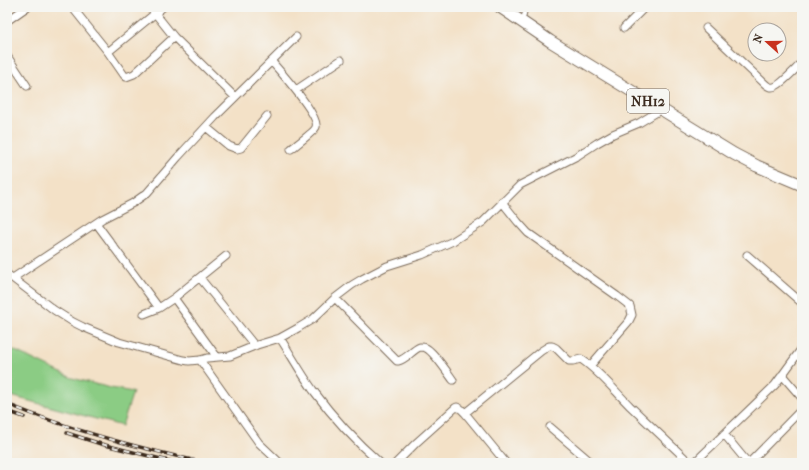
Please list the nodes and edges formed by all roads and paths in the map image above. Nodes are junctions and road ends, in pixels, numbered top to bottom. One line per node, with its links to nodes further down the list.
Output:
1 (27, 7): 9 (street)
2 (72, 7): 15 (street)
3 (150, 7): 8 (street)
4 (163, 7): 8 (street)
5 (500, 7): 10 (main road, NH12)
6 (526, 7): 10 (lane)
7 (645, 7): 11 (street)
8 (155, 13): 13 (street); 15 (street)
9 (7, 21)
10 (522, 22): 23 (main road, NH12)
11 (624, 28)
12 (706, 28): 19 (street)
13 (174, 37): 15 (street); 22 (street)
14 (296, 37): 18 (street)
15 (108, 52)
16 (7, 56): 20 (street)
17 (341, 60): 21 (street)
18 (272, 62): 21 (street); 22 (street)
19 (802, 63)
20 (27, 86)
21 (296, 90): 26 (street)
22 (235, 97): 25 (street)
23 (662, 109): 27 (main road, NH12); 28 (street)
24 (267, 116): 25 (street)
25 (206, 127): 29 (street)
26 (291, 149)
27 (802, 185)
28 (502, 202): 35 (street); 44 (street)
29 (96, 223): 32 (street); 37 (street)
30 (747, 255): 36 (street)
31 (226, 256): 33 (street)
32 (10, 276): 43 (street)
33 (200, 278): 34 (street); 40 (street)
34 (174, 298): 37 (street); 42 (street)
35 (336, 298): 39 (street); 46 (street)
36 (802, 303)
37 (159, 308): 38 (street)
38 (144, 314)
39 (280, 338): 40 (street); 53 (street)
40 (255, 346): 42 (street)
41 (802, 348): 45 (street)
42 (218, 357): 43 (street)
43 (200, 360): 52 (street)
44 (590, 366): 49 (street); 57 (street)
45 (782, 375): 47 (street); 51 (street)
46 (453, 380)
47 (802, 398)
48 (802, 409): 59 (street)
49 (465, 413): 54 (street); 55 (street)
50 (550, 427): 56 (street)
51 (724, 434): 58 (street); 59 (street)
52 (280, 463)
53 (380, 463)
54 (396, 463)
55 (506, 463)
56 (592, 463)
57 (690, 463)
58 (694, 463)
59 (749, 463)

